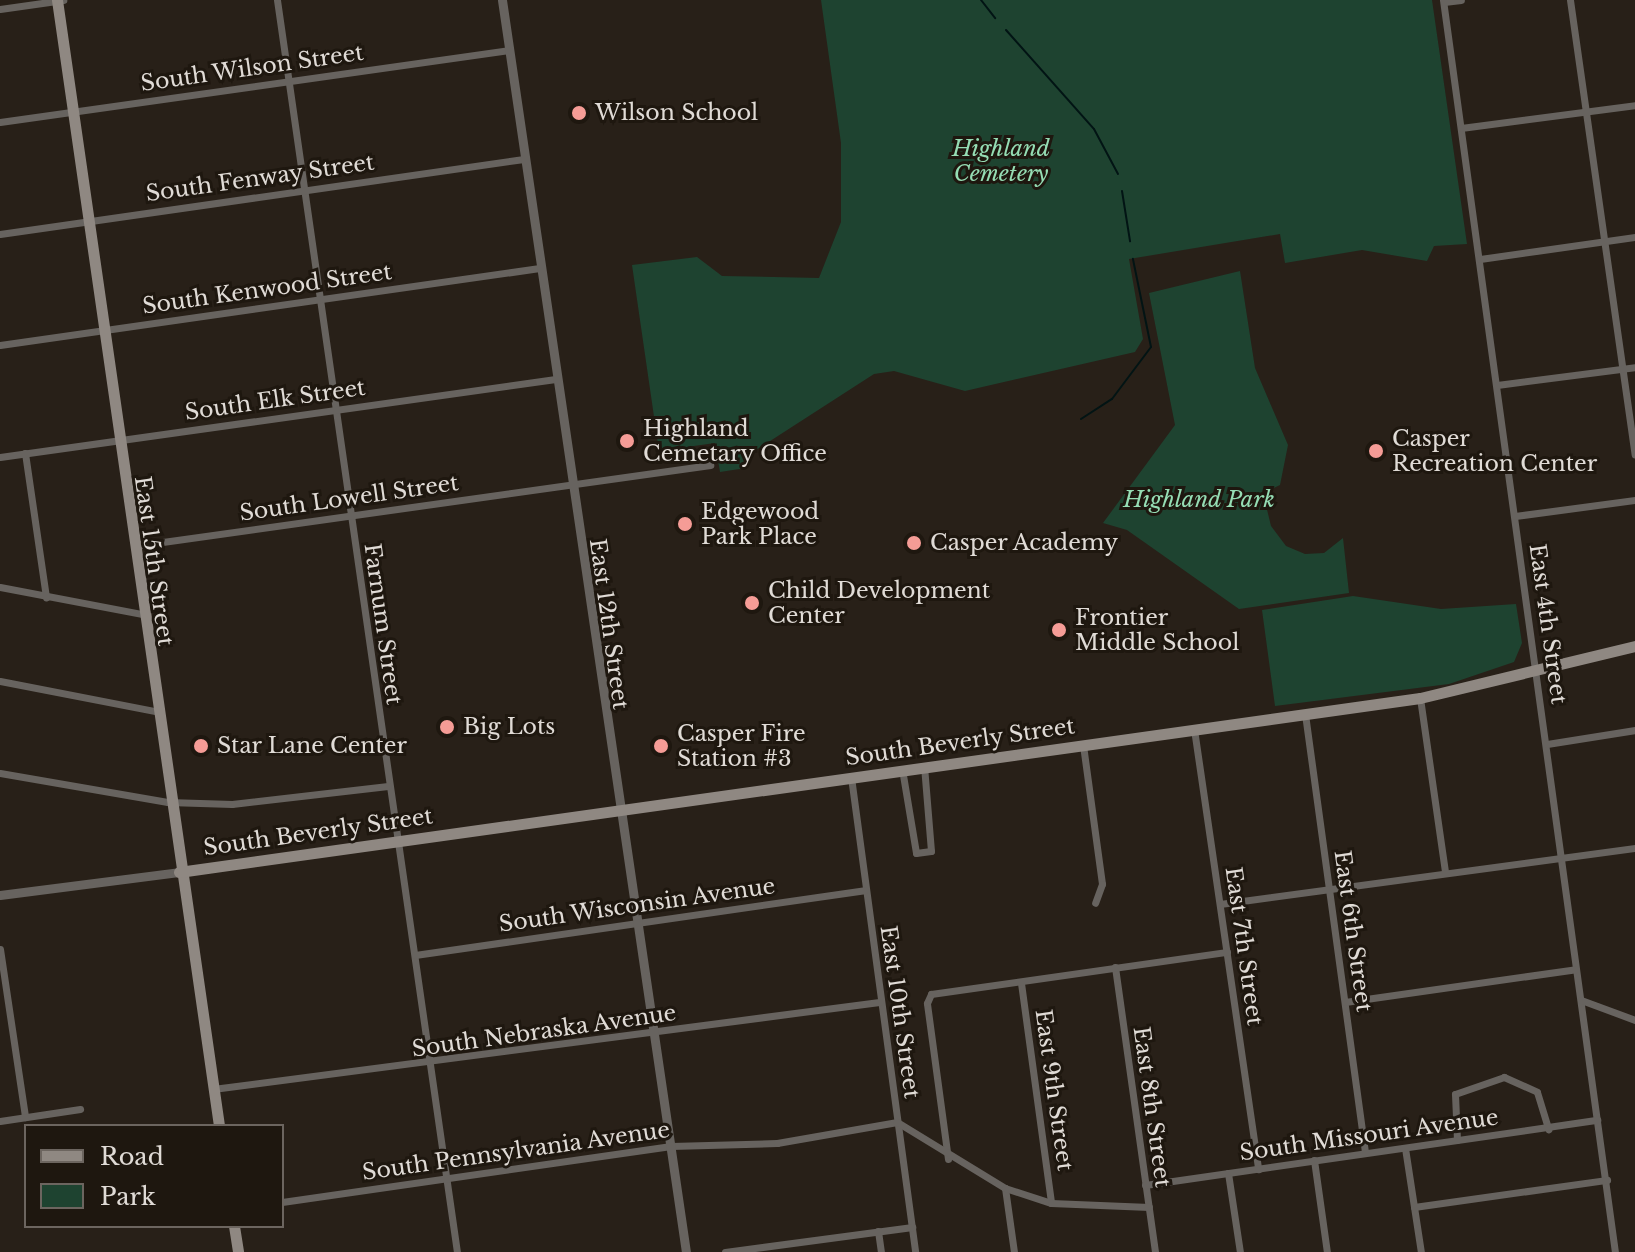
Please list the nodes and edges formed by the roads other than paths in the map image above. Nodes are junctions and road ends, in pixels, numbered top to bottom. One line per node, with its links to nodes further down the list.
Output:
1 (59, 0): 7 (street); 11 (main road, East 15th Street)
2 (277, 0): 9 (street, Farnum Street)
3 (502, 0): 8 (street, East 12th Street)
4 (1461, 0): 6 (street)
5 (1570, 0): 12 (street)
6 (1443, 1): 14 (street, East 4th Street)
7 (0, 9)
8 (510, 50): 9 (street, South Wilson Street); 15 (street, East 12th Street)
9 (288, 82): 11 (street, South Wilson Street); 16 (street, Farnum Street)
10 (1635, 105): 12 (street)
11 (72, 112): 13 (street, South Wilson Street); 17 (main road, East 15th Street)
12 (1587, 112): 14 (street); 20 (street)
13 (0, 122)
14 (1461, 128): 21 (street, East 4th Street)
15 (524, 159): 16 (street, South Fenway Street); 22 (street, East 12th Street)
16 (302, 190): 17 (street, South Fenway Street); 23 (street, Farnum Street)
17 (87, 221): 18 (street, South Fenway Street); 24 (main road, East 15th Street)
18 (0, 234)
19 (1635, 237): 20 (street)
20 (1606, 241): 21 (street); 27 (street)
21 (1480, 259): 29 (street, East 4th Street)
22 (540, 268): 23 (street, South Kenwood Street); 28 (street, East 12th Street)
23 (319, 301): 24 (street, South Kenwood Street); 30 (street, Farnum Street)
24 (102, 331): 25 (street, South Kenwood Street); 31 (main road, East 15th Street)
25 (0, 345)
26 (1635, 367): 27 (street)
27 (1623, 369): 29 (street); 33 (street)
28 (556, 379): 30 (street, South Elk Street); 36 (street, East 12th Street)
29 (1497, 385): 39 (street, East 4th Street)
30 (334, 410): 31 (street, South Elk Street); 38 (street, Farnum Street)
31 (117, 441): 32 (street, South Elk Street); 40 (main road, East 15th Street)
32 (25, 453): 34 (street, South Elk Street); 42 (street)
33 (1635, 454)
34 (0, 457)
35 (710, 465): 36 (street, South Lowell Street)
36 (571, 485): 38 (street, South Lowell Street); 60 (street, East 12th Street)
37 (1635, 500): 39 (street)
38 (350, 516): 40 (street, South Lowell Street); 58 (street, Farnum Street)
39 (1515, 516): 45 (street, East 4th Street)
40 (132, 547): 43 (main road, East 15th Street)
41 (0, 587): 42 (street)
42 (46, 597): 43 (street)
43 (142, 614): 48 (main road, East 15th Street)
44 (1635, 646): 45 (main road, South Beverly Street)
45 (1535, 668): 47 (main road, South Beverly Street); 52 (street, East 4th Street)
46 (0, 681): 48 (street)
47 (1420, 698): 49 (main road, South Beverly Street); 65 (street)
48 (155, 711): 59 (main road, East 15th Street)
49 (1305, 714): 50 (main road, South Beverly Street); 67 (street, East 6th Street)
50 (1194, 729): 53 (main road, South Beverly Street); 70 (street, East 7th Street)
51 (1635, 730): 52 (street)
52 (1547, 744): 63 (street, East 4th Street)
53 (1083, 745): 54 (main road, South Beverly Street); 69 (street)
54 (923, 766): 55 (main road, South Beverly Street); 55 (street)
55 (902, 769): 57 (main road, South Beverly Street)
56 (0, 773): 59 (street)
57 (851, 777): 60 (main road, South Beverly Street); 66 (street, East 10th Street)
58 (388, 786): 59 (street); 61 (street, Farnum Street)
59 (168, 802): 64 (main road, East 15th Street)
60 (621, 808): 61 (main road, South Beverly Street); 71 (street, East 12th Street)
61 (397, 841): 64 (main road, South Beverly Street); 74 (street, Farnum Street)
62 (1635, 848): 63 (street)
63 (1562, 858): 65 (street); 76 (street, East 4th Street)
64 (179, 872): 68 (street, South Beverly Street); 84 (main road, East 15th Street)
65 (1445, 872): 67 (street)
66 (864, 890): 71 (street, South Wisconsin Avenue); 79 (street, East 10th Street)
67 (1329, 890): 70 (street); 80 (street, East 6th Street)
68 (0, 895)
69 (1095, 903)
70 (1220, 904): 73 (street, East 7th Street)
71 (639, 923): 74 (street, South Wisconsin Avenue); 82 (street, East 12th Street)
72 (0, 949): 86 (street)
73 (1227, 952): 75 (street); 98 (street, East 7th Street)
74 (415, 955): 83 (street, Farnum Street)
75 (1115, 967): 77 (street); 102 (street, East 8th Street)
76 (1576, 969): 78 (street, East 4th Street); 80 (street)
77 (1021, 983): 96 (street); 105 (street, East 9th Street)
78 (1581, 1000): 81 (street); 87 (street, East 4th Street)
79 (879, 1002): 82 (street, South Nebraska Avenue); 89 (street, East 10th Street)
80 (1345, 1002): 95 (street, East 6th Street)
81 (1635, 1020)
82 (655, 1034): 83 (street, South Nebraska Avenue); 93 (street, East 12th Street)
83 (431, 1066): 84 (street, South Nebraska Avenue); 100 (street, Farnum Street)
84 (213, 1089): 90 (main road, East 15th Street)
85 (80, 1109): 86 (street)
86 (25, 1117): 88 (street)
87 (1597, 1120): 91 (street, South Missouri Avenue); 101 (street, East 4th Street)
88 (0, 1121)
89 (897, 1122): 93 (street, South Pennsylvania Avenue); 96 (street); 108 (street, East 10th Street)
90 (219, 1124)
91 (1548, 1129): 92 (street, South Missouri Avenue); 92 (street)
92 (1457, 1140): 94 (street, South Missouri Avenue)
93 (671, 1146): 100 (street, South Pennsylvania Avenue); 114 (street, East 12th Street)
94 (1405, 1148): 95 (street, South Missouri Avenue); 107 (street)
95 (1365, 1152): 97 (street, South Missouri Avenue)
96 (948, 1159): 103 (street)
97 (1314, 1160): 98 (street, South Missouri Avenue); 121 (street)
98 (1258, 1169): 99 (street, South Missouri Avenue)
99 (1228, 1173): 102 (street, South Missouri Avenue); 120 (street)
100 (446, 1178): 104 (street, South Pennsylvania Avenue); 113 (street, Farnum Street)
101 (1607, 1180): 107 (street); 123 (street, East 4th Street)
102 (1145, 1185): 106 (street, East 8th Street)
103 (1005, 1188): 105 (street); 118 (street)
104 (284, 1202)
105 (1051, 1203): 106 (street)
106 (1149, 1207): 119 (street, East 8th Street)
107 (1414, 1207): 122 (street)
108 (912, 1227): 110 (street); 117 (street, East 10th Street)
109 (234, 1228): 112 (main road)
110 (878, 1231): 111 (street); 116 (street)
111 (783, 1248): 115 (street)
112 (238, 1252)
113 (457, 1252)
114 (686, 1252)
115 (725, 1252)
116 (881, 1252)
117 (915, 1252)
118 (1014, 1252)
119 (1155, 1252)
120 (1240, 1252)
121 (1327, 1252)
122 (1421, 1252)
123 (1615, 1252)

